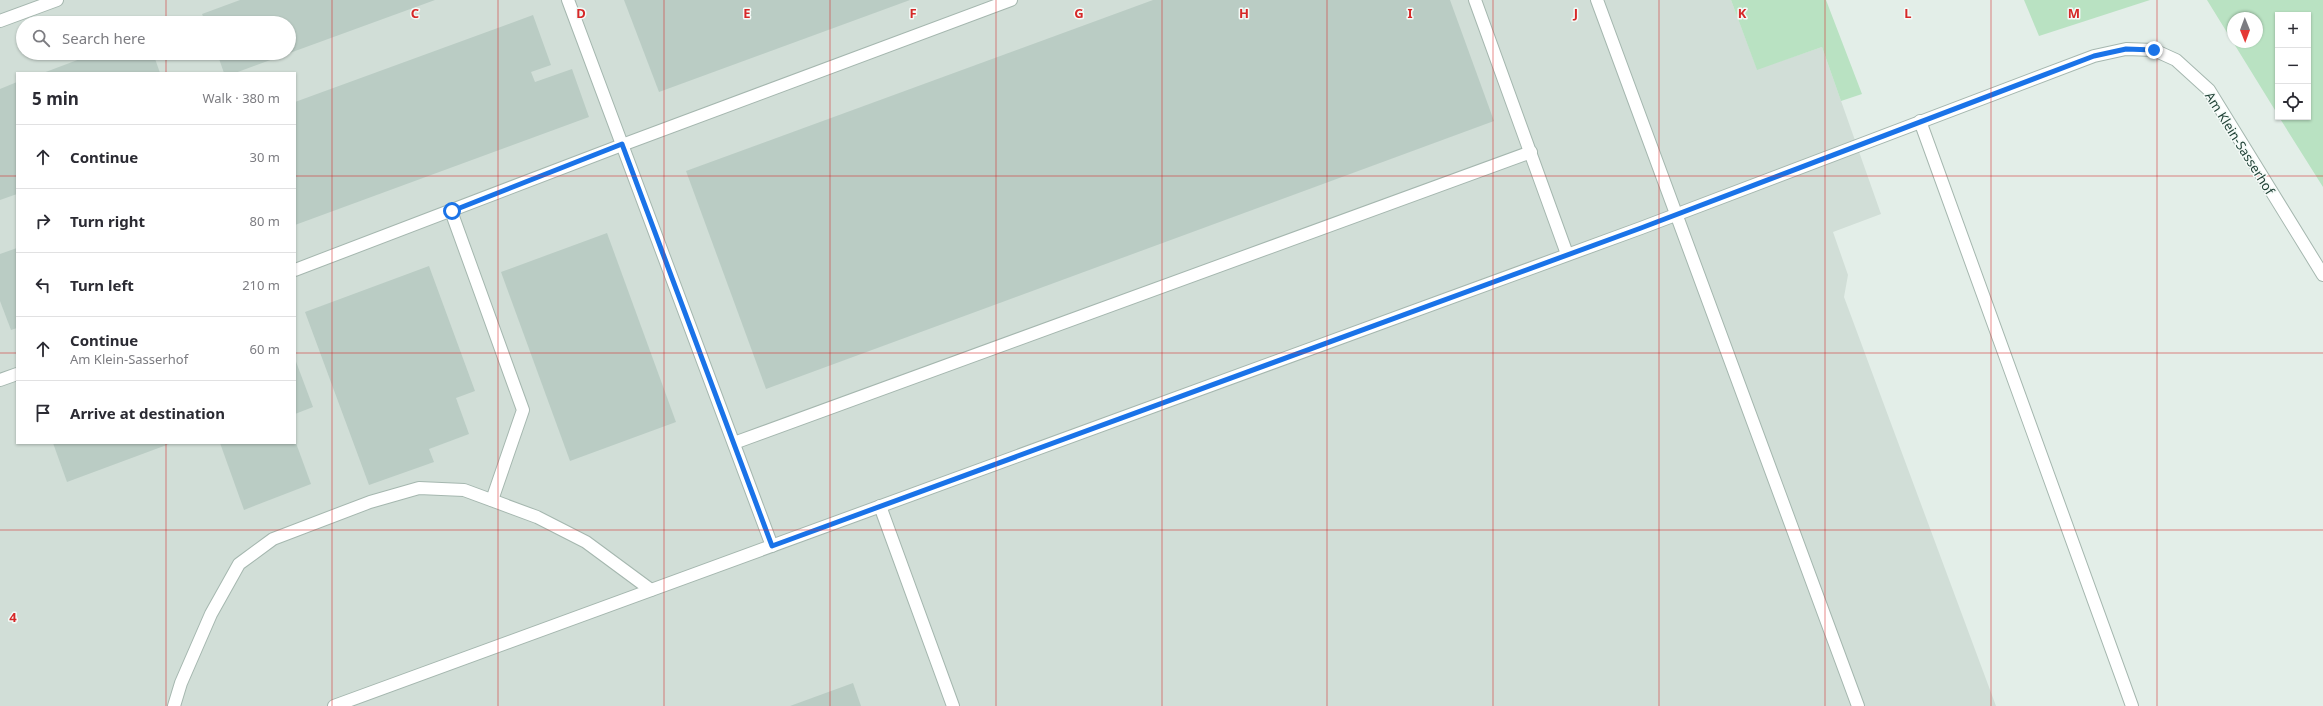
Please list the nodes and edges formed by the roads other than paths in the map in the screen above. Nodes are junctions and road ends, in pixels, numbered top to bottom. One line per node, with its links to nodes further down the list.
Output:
1 (57, 0): 6 (street)
2 (568, 0): 8 (street)
3 (1011, 0): 8 (street)
4 (1475, 0): 9 (street)
5 (1597, 0): 11 (street)
6 (0, 22)
7 (1920, 121): 11 (street, Am Klein-Sasserhof); 14 (street, Am Klein-Sasserhof); 26 (street)
8 (622, 144): 10 (street); 17 (street)
9 (1531, 152): 12 (street); 17 (street)
10 (452, 211): 13 (street); 18 (street)
11 (1676, 214): 12 (street, Am Klein-Sasserhof); 25 (street)
12 (1567, 254): 19 (street, Am Klein-Sasserhof)
13 (296, 270)
14 (2323, 275)
15 (16, 374): 16 (street)
16 (0, 380)
17 (734, 443): 20 (street)
18 (492, 500): 21 (street); 22 (street)
19 (880, 506): 20 (street, Am Klein-Sasserhof); 24 (street)
20 (772, 546): 21 (street, Am Klein-Sasserhof)
21 (651, 590): 23 (street, Am Klein-Sasserhof)
22 (174, 706)
23 (334, 706)
24 (953, 706)
25 (1858, 706)
26 (2132, 706)

